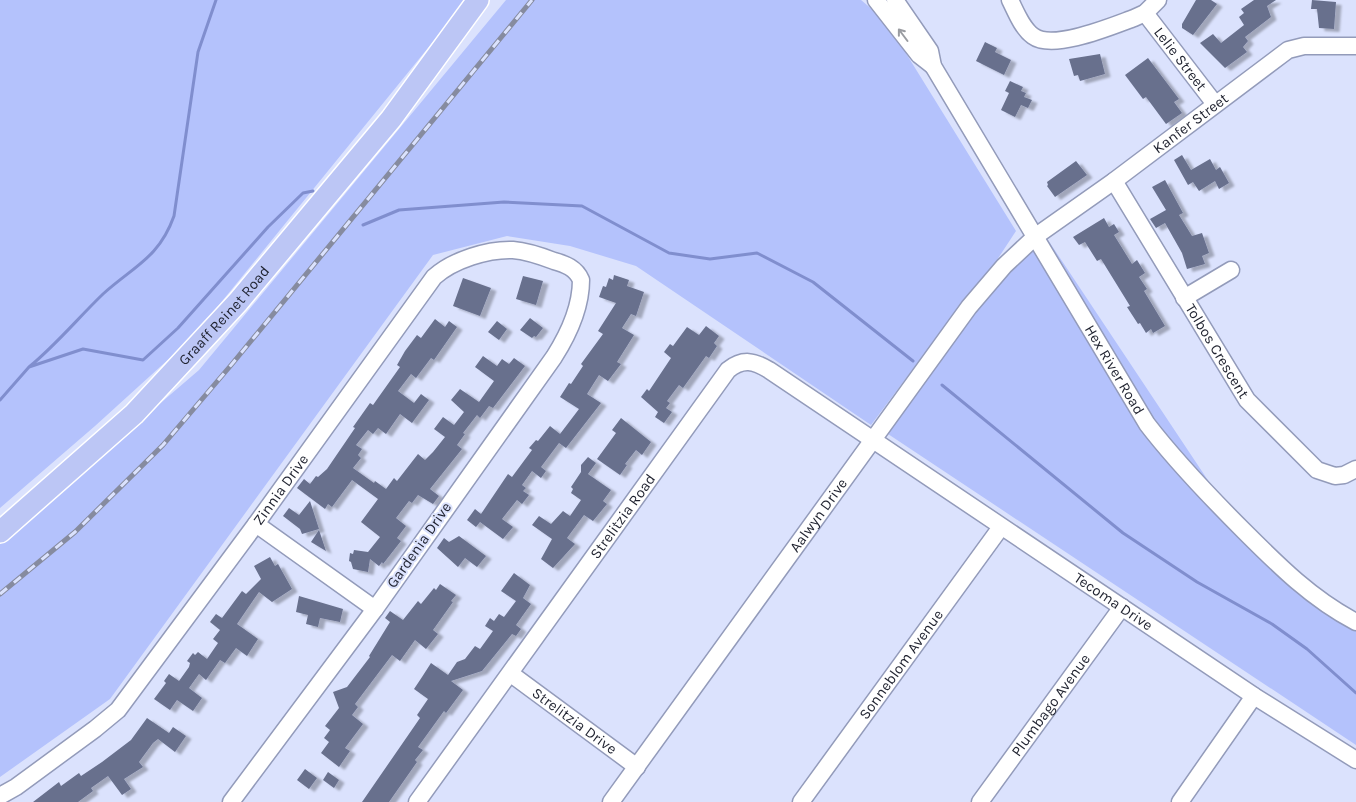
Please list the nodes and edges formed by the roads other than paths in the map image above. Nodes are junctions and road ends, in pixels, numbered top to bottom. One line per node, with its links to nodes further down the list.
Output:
1 (478, 0): 10 (main road, Graaff Reinet Road)
2 (488, 0): 10 (main road, Graaff Reinet Road)
3 (876, 0): 9 (street, Hex River Road, one-way to 3)
4 (895, 0): 9 (street, Hex River Road)
5 (1010, 0): 7 (street)
6 (1158, 0): 7 (street)
7 (1145, 13): 11 (street, Lelie Street)
8 (1356, 46): 11 (street, Kanfer Street)
9 (933, 66): 13 (street, Hex River Road)
10 (425, 76): 21 (main road, Graaff Reinet Road)
11 (1215, 104): 12 (street, Kanfer Street)
12 (1114, 181): 13 (street, Kanfer Street); 16 (street, Tolbos Crescent)
13 (1036, 236): 17 (street, Aalwyn Drive); 24 (street, Hex River Road)
14 (1231, 270): 16 (street)
15 (579, 275): 19 (street, Zinnia Drive); 23 (street, Gardenia Drive)
16 (1184, 298): 18 (street, Tolbos Crescent)
17 (874, 439): 20 (street, Tecoma Drive); 25 (street, Strelitzia Road); 28 (street, Aalwyn Drive)
18 (1356, 469)
19 (256, 524): 23 (street); 29 (street, Zinnia Drive)
20 (1001, 527): 22 (street, Tecoma Drive); 33 (street, Sonneblom Avenue)
21 (0, 532)
22 (1122, 608): 26 (street, Tecoma Drive); 34 (street, Plumbago Avenue)
23 (375, 609): 30 (street, Gardenia Drive)
24 (1356, 622)
25 (511, 674): 28 (street, Strelitzia Drive); 31 (street, Strelitzia Road)
26 (1254, 696): 27 (street, Tecoma Drive); 35 (street)
27 (1356, 760)
28 (637, 767): 32 (street, Aalwyn Drive)
29 (0, 796)
30 (231, 802)
31 (417, 802)
32 (611, 802)
33 (801, 802)
34 (980, 802)
35 (1180, 802)

